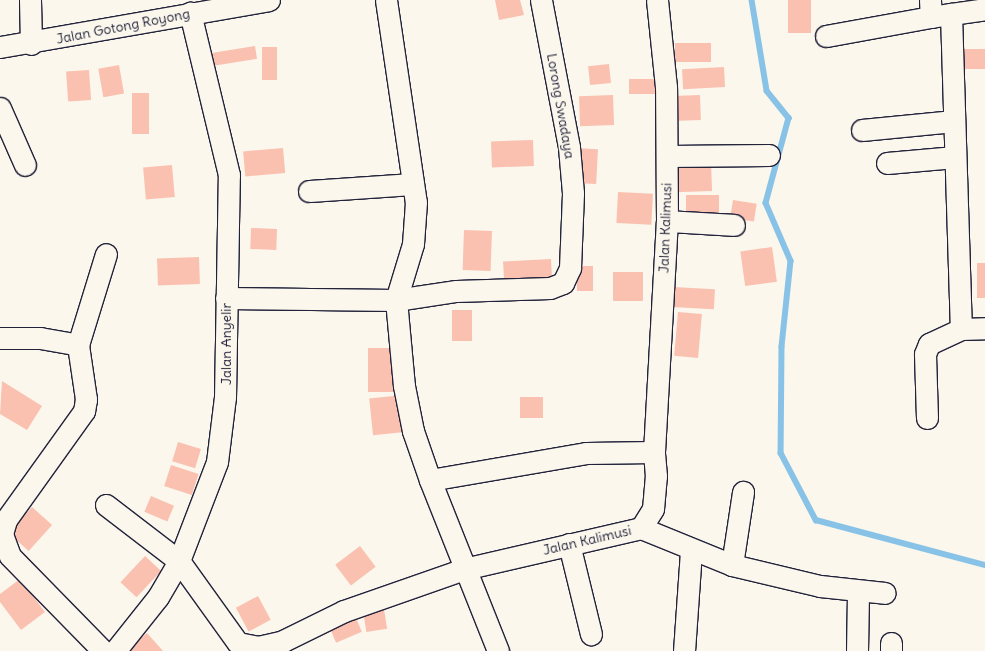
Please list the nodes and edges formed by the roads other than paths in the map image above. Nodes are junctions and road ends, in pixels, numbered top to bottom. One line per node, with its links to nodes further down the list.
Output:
1 (30, 0): 11 (street)
2 (269, 0): 6 (street, Jalan Gotong Royong)
3 (386, 0): 21 (street)
4 (541, 0): 27 (street, Lorong Swadaya)
5 (658, 0): 17 (street, Jalan Kalimusi)
6 (181, 9): 11 (street, Jalan Gotong Royong); 26 (street, Jalan Anyelir)
7 (930, 9): 9 (street); 10 (street)
8 (985, 9): 9 (street)
9 (951, 14): 14 (street)
10 (826, 36)
11 (31, 44): 12 (street, Jalan Gotong Royong)
12 (0, 48)
13 (0, 108): 20 (street)
14 (954, 121): 15 (street); 18 (street)
15 (862, 130)
16 (769, 155): 17 (street)
17 (668, 156): 23 (street, Jalan Kalimusi)
18 (955, 157): 19 (street); 29 (street)
19 (887, 163)
20 (25, 165)
21 (413, 184): 22 (street); 27 (street)
22 (308, 191)
23 (667, 221): 24 (street); 33 (street, Jalan Kalimusi)
24 (734, 225)
25 (106, 254): 31 (street)
26 (226, 298): 27 (street); 41 (street, Jalan Anyelir)
27 (396, 300): 34 (street)
28 (985, 328): 29 (street)
29 (961, 329): 32 (street)
30 (0, 338): 31 (street)
31 (78, 345): 40 (street)
32 (927, 418)
33 (654, 452): 34 (street); 37 (street, Jalan Kalimusi)
34 (430, 480): 43 (street)
35 (743, 492): 42 (street)
36 (106, 505): 41 (street, Jalan Kalimusi)
37 (641, 528): 38 (street, Jalan Kalimusi); 39 (street)
38 (569, 544): 43 (street, Jalan Kalimusi); 46 (street)
39 (691, 550): 42 (street); 50 (street)
40 (5, 560): 47 (street)
41 (179, 561): 43 (street, Jalan Kalimusi); 48 (street, Jalan Anyelir)
42 (732, 565): 44 (street)
43 (464, 569): 49 (street)
44 (858, 591): 45 (street); 51 (street)
45 (884, 593)
46 (591, 634)
47 (103, 651)
48 (115, 651)
49 (498, 651)
50 (684, 651)
51 (857, 651)

